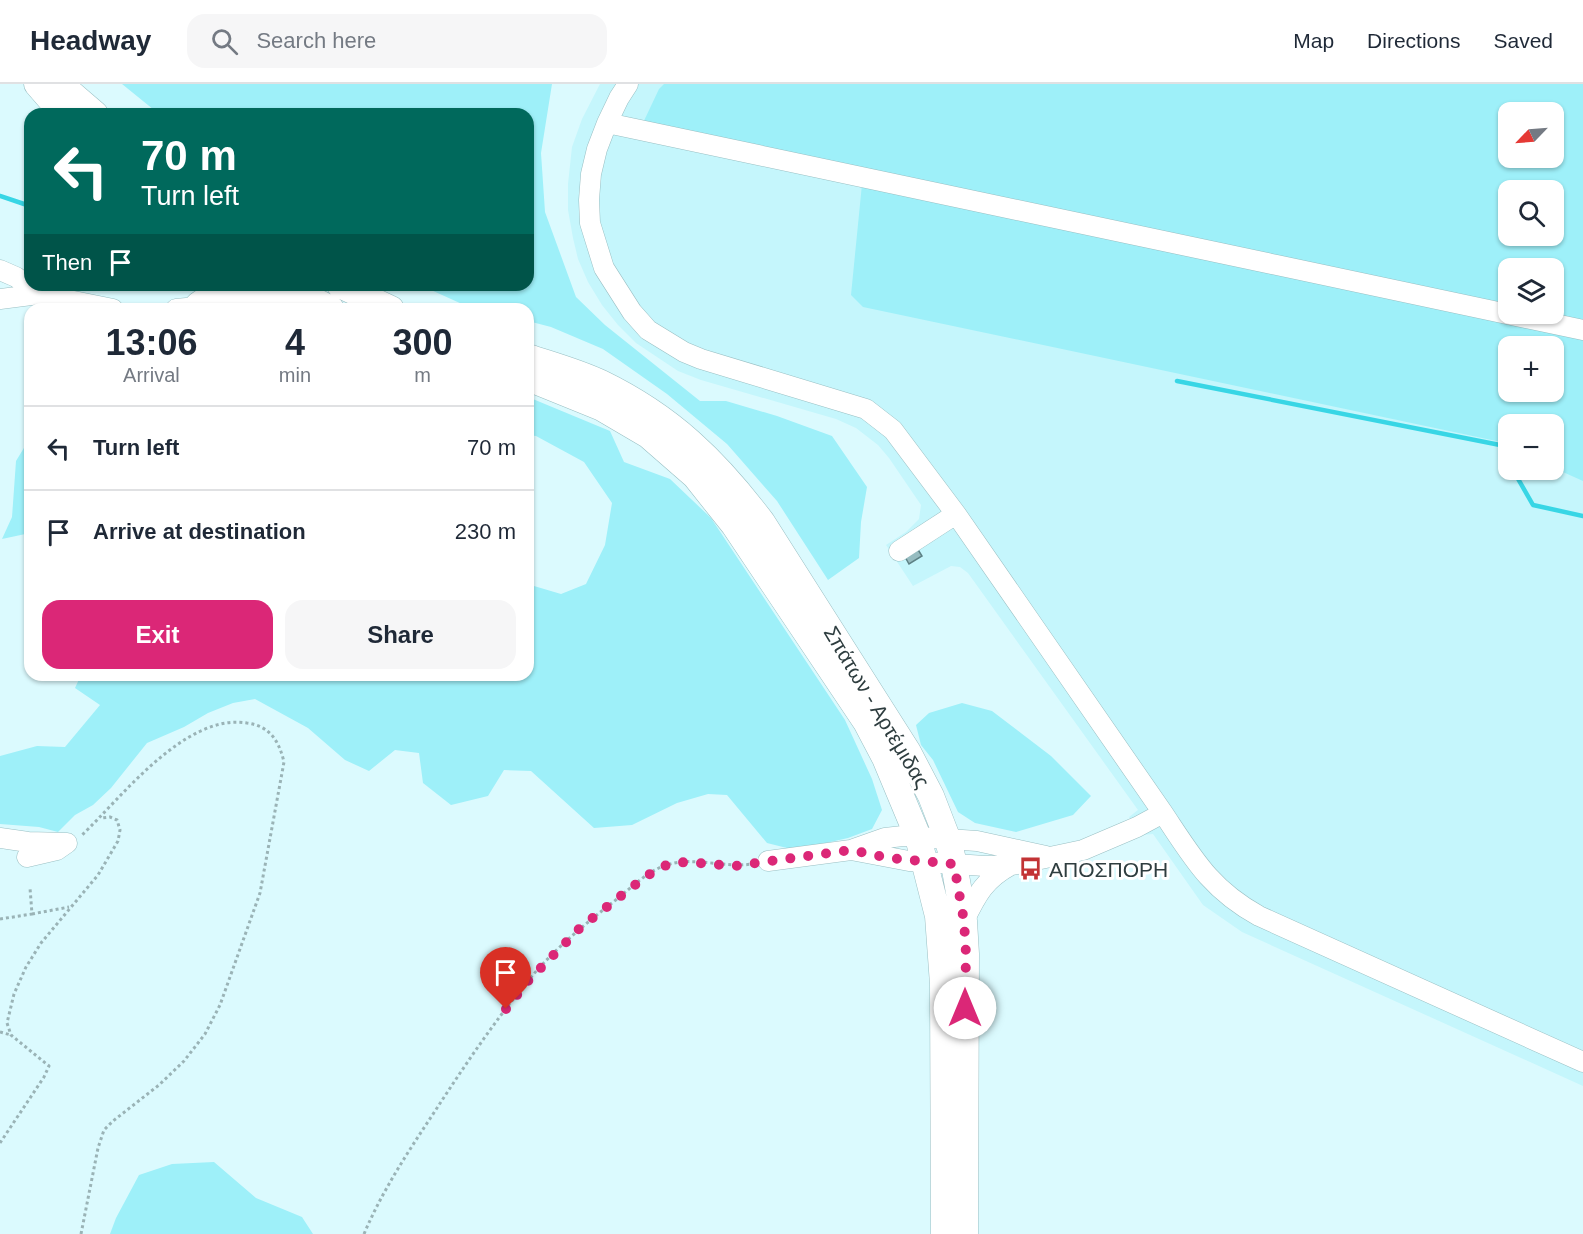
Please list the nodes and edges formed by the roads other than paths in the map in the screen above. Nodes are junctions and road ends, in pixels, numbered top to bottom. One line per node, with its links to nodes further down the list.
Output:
1 (37, 84): 4 (main road)
2 (60, 84): 5 (main road)
3 (628, 84): 6 (street)
4 (58, 108)
5 (88, 108)
6 (607, 123): 23 (street); 26 (street)
7 (0, 270): 8 (street)
8 (24, 283)
9 (35, 291): 17 (street)
10 (218, 291): 20 (street)
11 (225, 291): 13 (street)
12 (234, 291): 14 (main road)
13 (242, 291)
14 (283, 291)
15 (295, 291): 21 (main road)
16 (353, 291): 22 (main road)
17 (39, 294): 18 (street); 19 (street)
18 (0, 299)
19 (83, 303)
20 (193, 303)
21 (319, 303)
22 (378, 303)
23 (1583, 330)
24 (534, 359): 32 (main road, Σπάτων - Αρτέμιδας)
25 (534, 380): 29 (main road, Σπάτων - Αρτέμιδας)
26 (956, 514): 27 (street); 28 (street)
27 (899, 551)
28 (1163, 813): 33 (street); 39 (street)
29 (918, 837): 31 (street); 32 (street); 36 (main road, Σπάτων - Αρτέμιδας)
30 (0, 838): 34 (street)
31 (851, 850): 35 (street); 36 (street)
32 (951, 852): 33 (street); 36 (street); 37 (street); 38 (main road, Σπάτων - Αρτέμιδας)
33 (1049, 856): 37 (street)
34 (27, 857)
35 (768, 861)
36 (925, 862): 40 (main road, Σπάτων - Αρτέμιδας)
37 (1012, 865): 38 (street)
38 (964, 921): 41 (main road, Σπάτων - Αρτέμιδας)
39 (1583, 1062)
40 (944, 1234)
41 (965, 1234)

